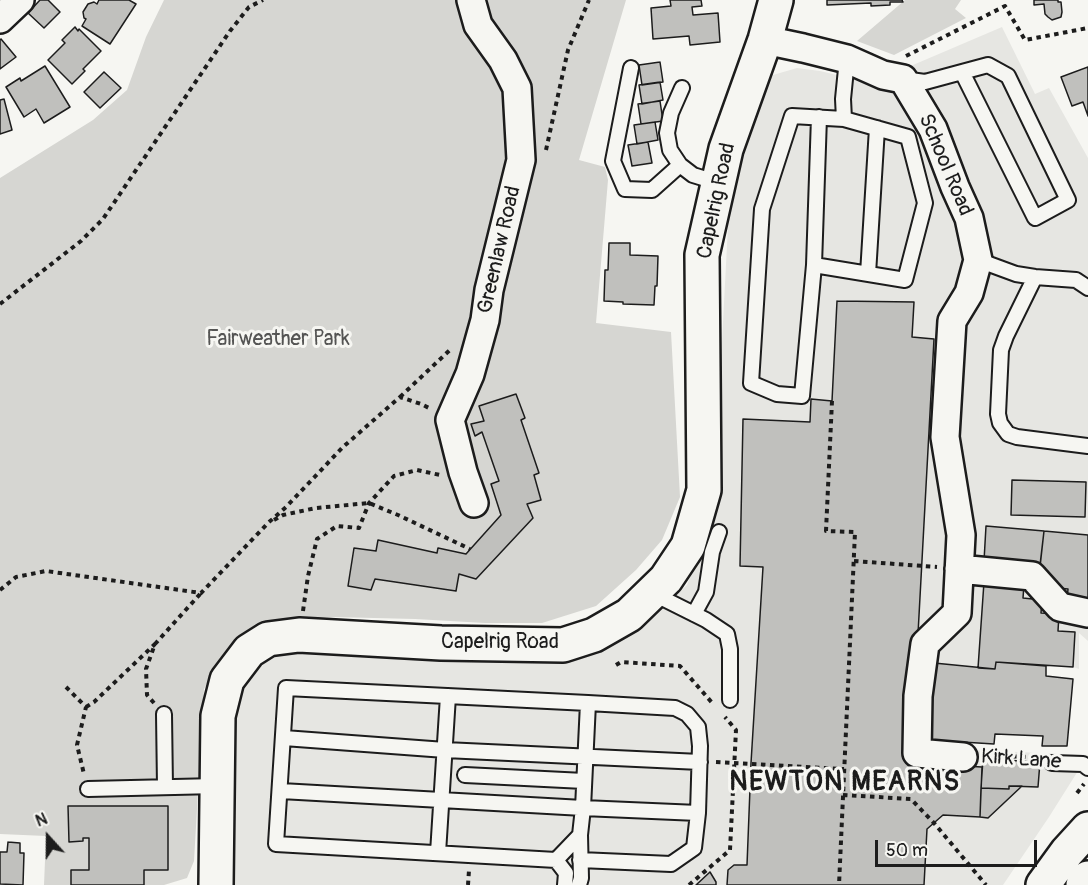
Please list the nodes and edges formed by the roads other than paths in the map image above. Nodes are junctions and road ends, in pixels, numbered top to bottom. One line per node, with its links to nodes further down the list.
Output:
1 (20, 0): 4 (street)
2 (471, 0): 22 (street, Greenlaw Road)
3 (776, 0): 5 (street, Capelrig Road)
4 (0, 19)
5 (765, 40): 6 (street); 15 (street, Capelrig Road)
6 (847, 59): 9 (street); 12 (lane)
7 (631, 68): 14 (lane)
8 (962, 72): 8 (lane); 9 (lane)
9 (893, 77): 16 (street, School Road)
10 (682, 88): 14 (lane)
11 (819, 117): 12 (lane); 17 (lane); 17 (lane)
12 (844, 119): 13 (lane)
13 (877, 128): 18 (lane); 18 (lane)
14 (680, 165): 15 (lane)
15 (719, 183): 25 (street, Capelrig Road)
16 (978, 260): 19 (lane); 24 (street, School Road)
17 (813, 265): 18 (lane)
18 (868, 274)
19 (1035, 277): 20 (lane); 21 (lane)
20 (1088, 288)
21 (1088, 446)
22 (474, 503)
23 (719, 532): 27 (lane)
24 (959, 569): 26 (street); 35 (street, Kirk Lane)
25 (652, 593): 27 (lane); 41 (street, Capelrig Road)
26 (1088, 613)
27 (694, 614): 29 (lane)
28 (448, 696): 30 (lane); 32 (lane); 33 (lane)
29 (730, 700)
30 (588, 703): 34 (lane); 36 (lane)
31 (164, 714): 42 (lane)
32 (284, 738): 33 (lane); 44 (lane)
33 (444, 750): 34 (lane); 45 (lane)
34 (585, 756): 36 (lane); 40 (lane)
35 (963, 757)
36 (700, 762): 47 (lane)
37 (1052, 763): 38 (lane, Kirk Lane)
38 (1088, 768)
39 (465, 774): 40 (lane)
40 (584, 781): 46 (lane)
41 (217, 786): 42 (lane); 54 (street, Capelrig Road)
42 (165, 787): 43 (lane)
43 (88, 789)
44 (280, 791): 45 (lane); 50 (lane)
45 (442, 800): 46 (lane); 50 (lane)
46 (583, 808): 47 (lane); 49 (lane)
47 (698, 813): 52 (lane)
48 (1088, 829): 57 (street)
49 (580, 835): 51 (lane); 52 (lane)
50 (438, 853): 51 (lane)
51 (556, 860): 55 (lane)
52 (580, 860): 56 (lane)
53 (1088, 878): 58 (street)
54 (216, 885)
55 (565, 885)
56 (579, 885)
57 (1043, 885)
58 (1083, 885)

